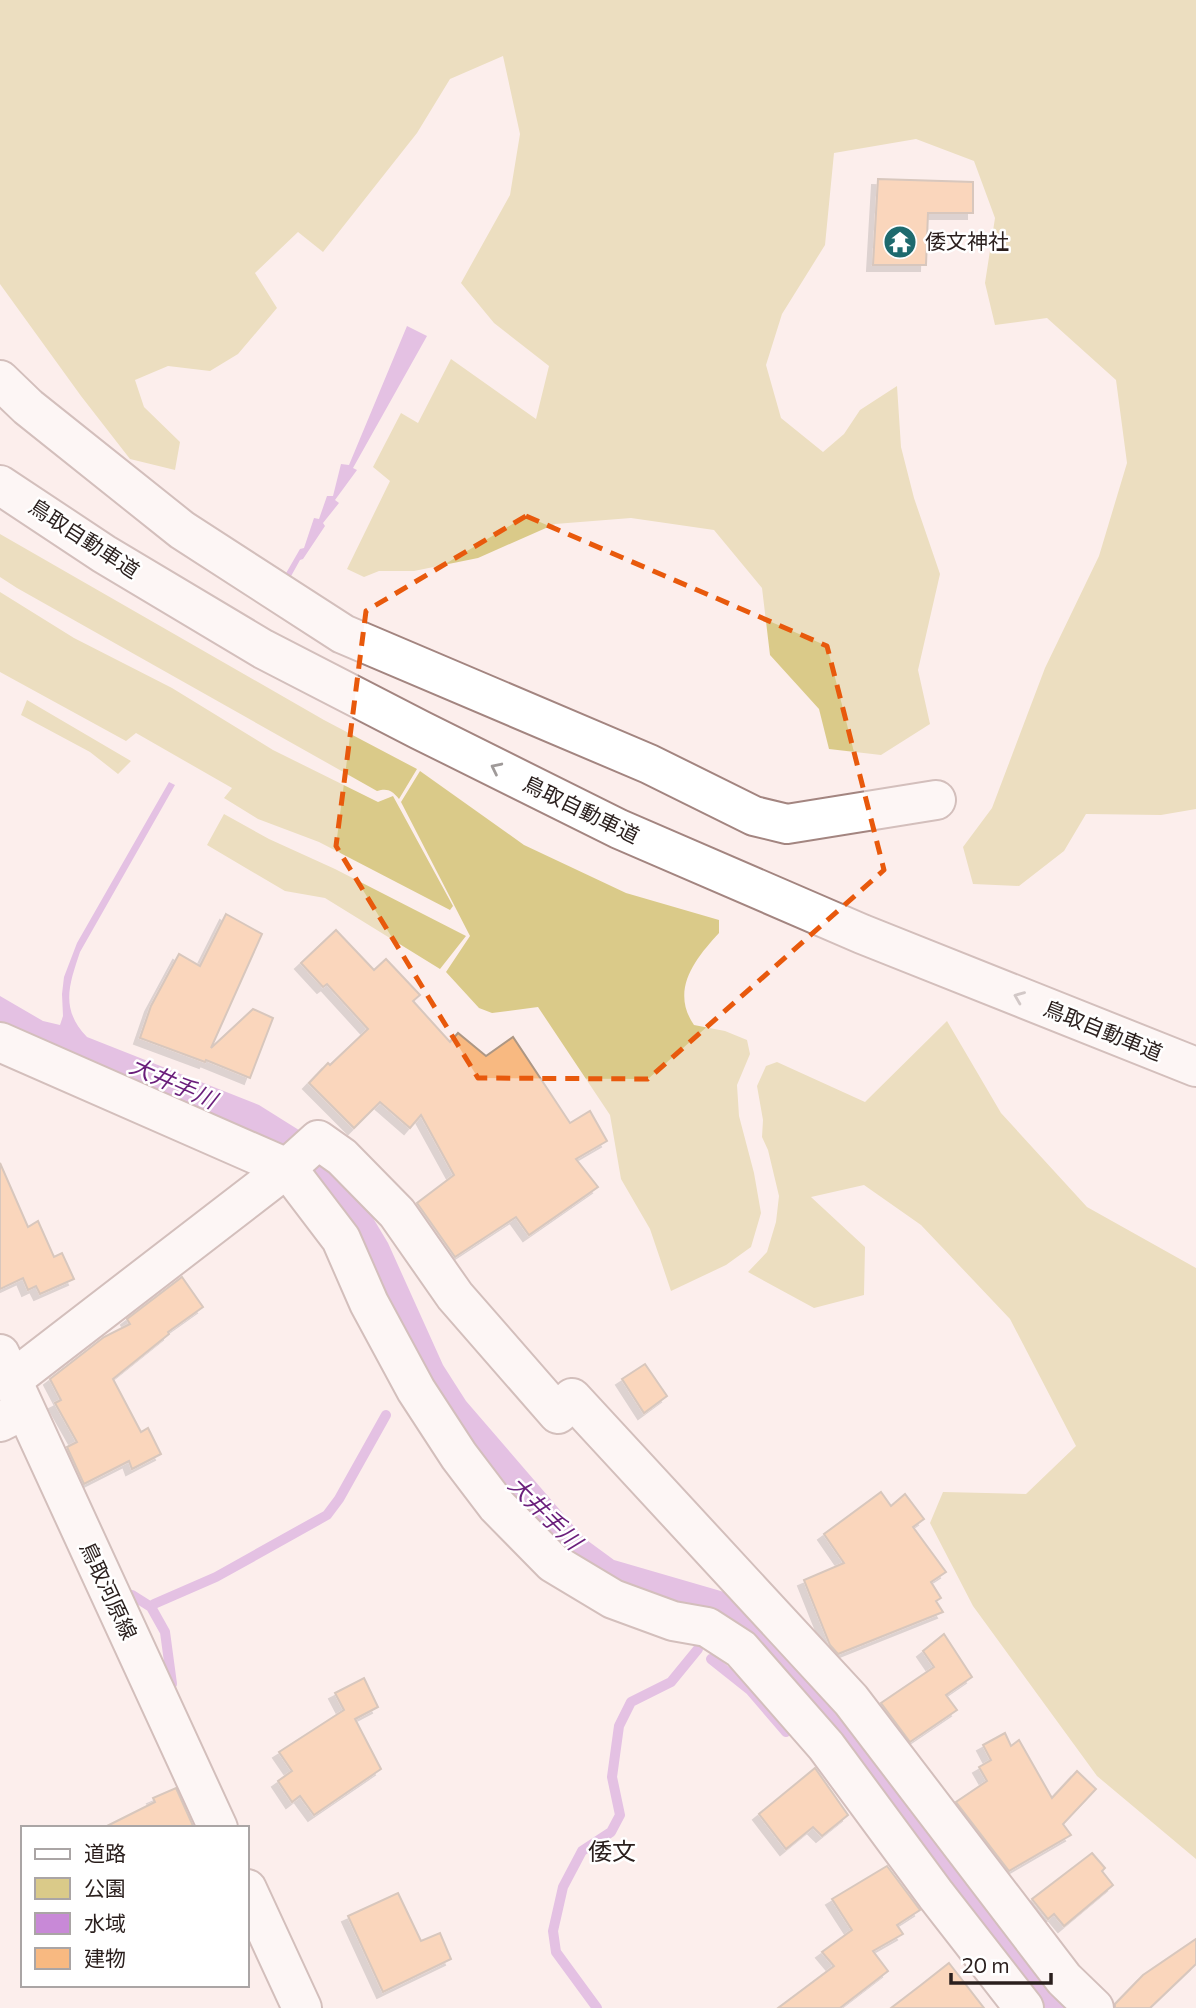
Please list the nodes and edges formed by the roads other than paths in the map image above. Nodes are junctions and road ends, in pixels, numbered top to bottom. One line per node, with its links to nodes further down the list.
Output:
1 (0, 380): 4 (main road)
2 (0, 458): 5 (main road, 鳥取自動車道)
3 (0, 485): 7 (main road, 鳥取自動車道, one-way to 3)
4 (936, 800)
5 (1196, 1040)
6 (0, 1042): 8 (main road)
7 (1196, 1068)
8 (287, 1168): 9 (main road); 13 (main road); 14 (main road)
9 (9, 1391): 10 (main road, 鳥取河原線)
10 (217, 1826)
11 (248, 1891): 12 (main road)
12 (302, 2008)
13 (1024, 2008)
14 (1094, 2008)

